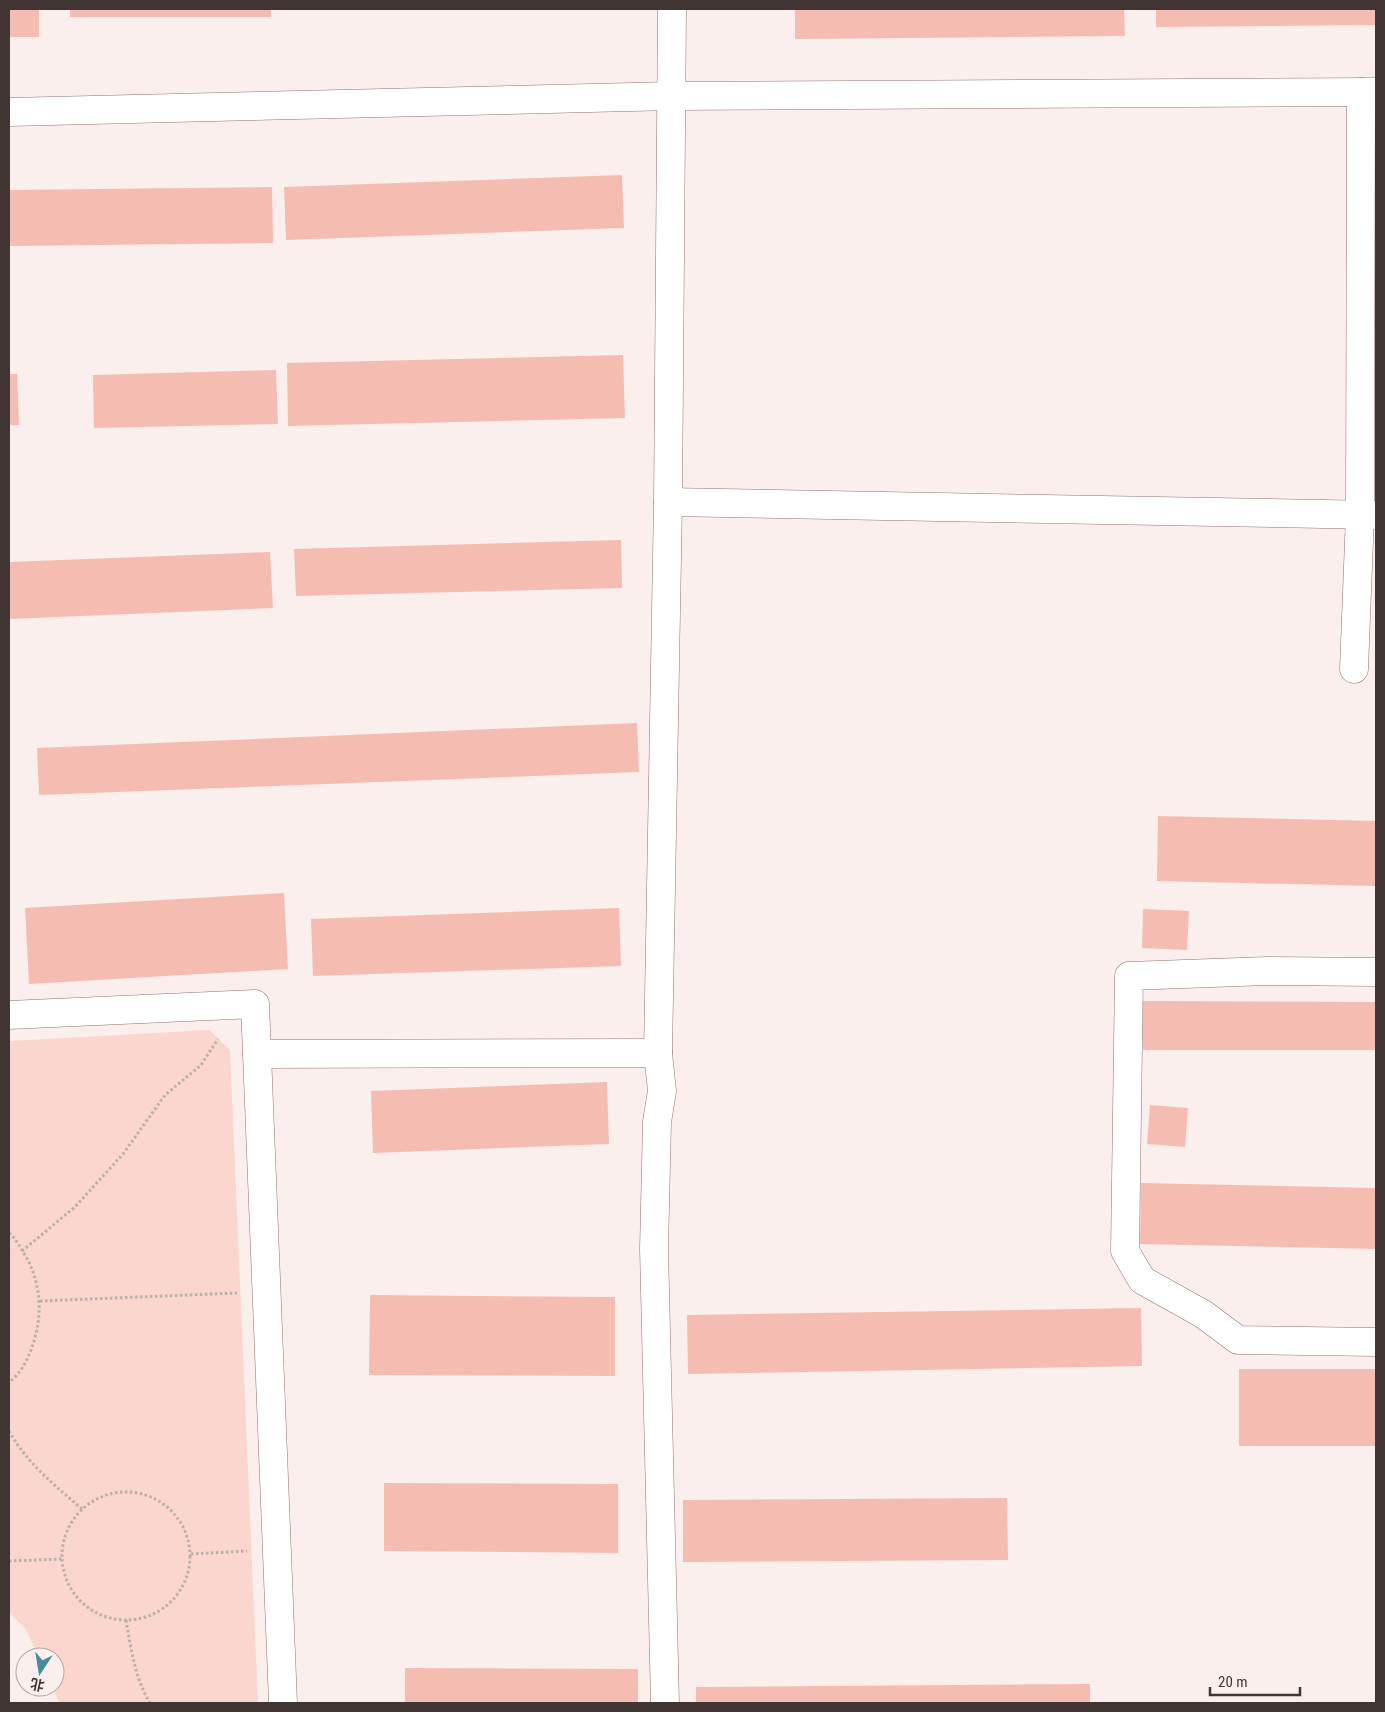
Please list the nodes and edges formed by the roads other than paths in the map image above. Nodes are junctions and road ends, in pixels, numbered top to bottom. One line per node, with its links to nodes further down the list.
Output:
1 (672, 9): 3 (street)
2 (1369, 92): 3 (street); 6 (street)
3 (673, 96): 4 (street); 5 (street)
4 (9, 112)
5 (668, 502): 6 (street); 10 (street)
6 (1368, 515): 7 (street)
7 (1354, 669)
8 (1376, 972): 12 (street)
9 (9, 1015): 11 (street)
10 (658, 1053): 11 (street); 14 (street)
11 (257, 1054): 13 (street)
12 (1376, 1342)
13 (283, 1703)
14 (665, 1703)

